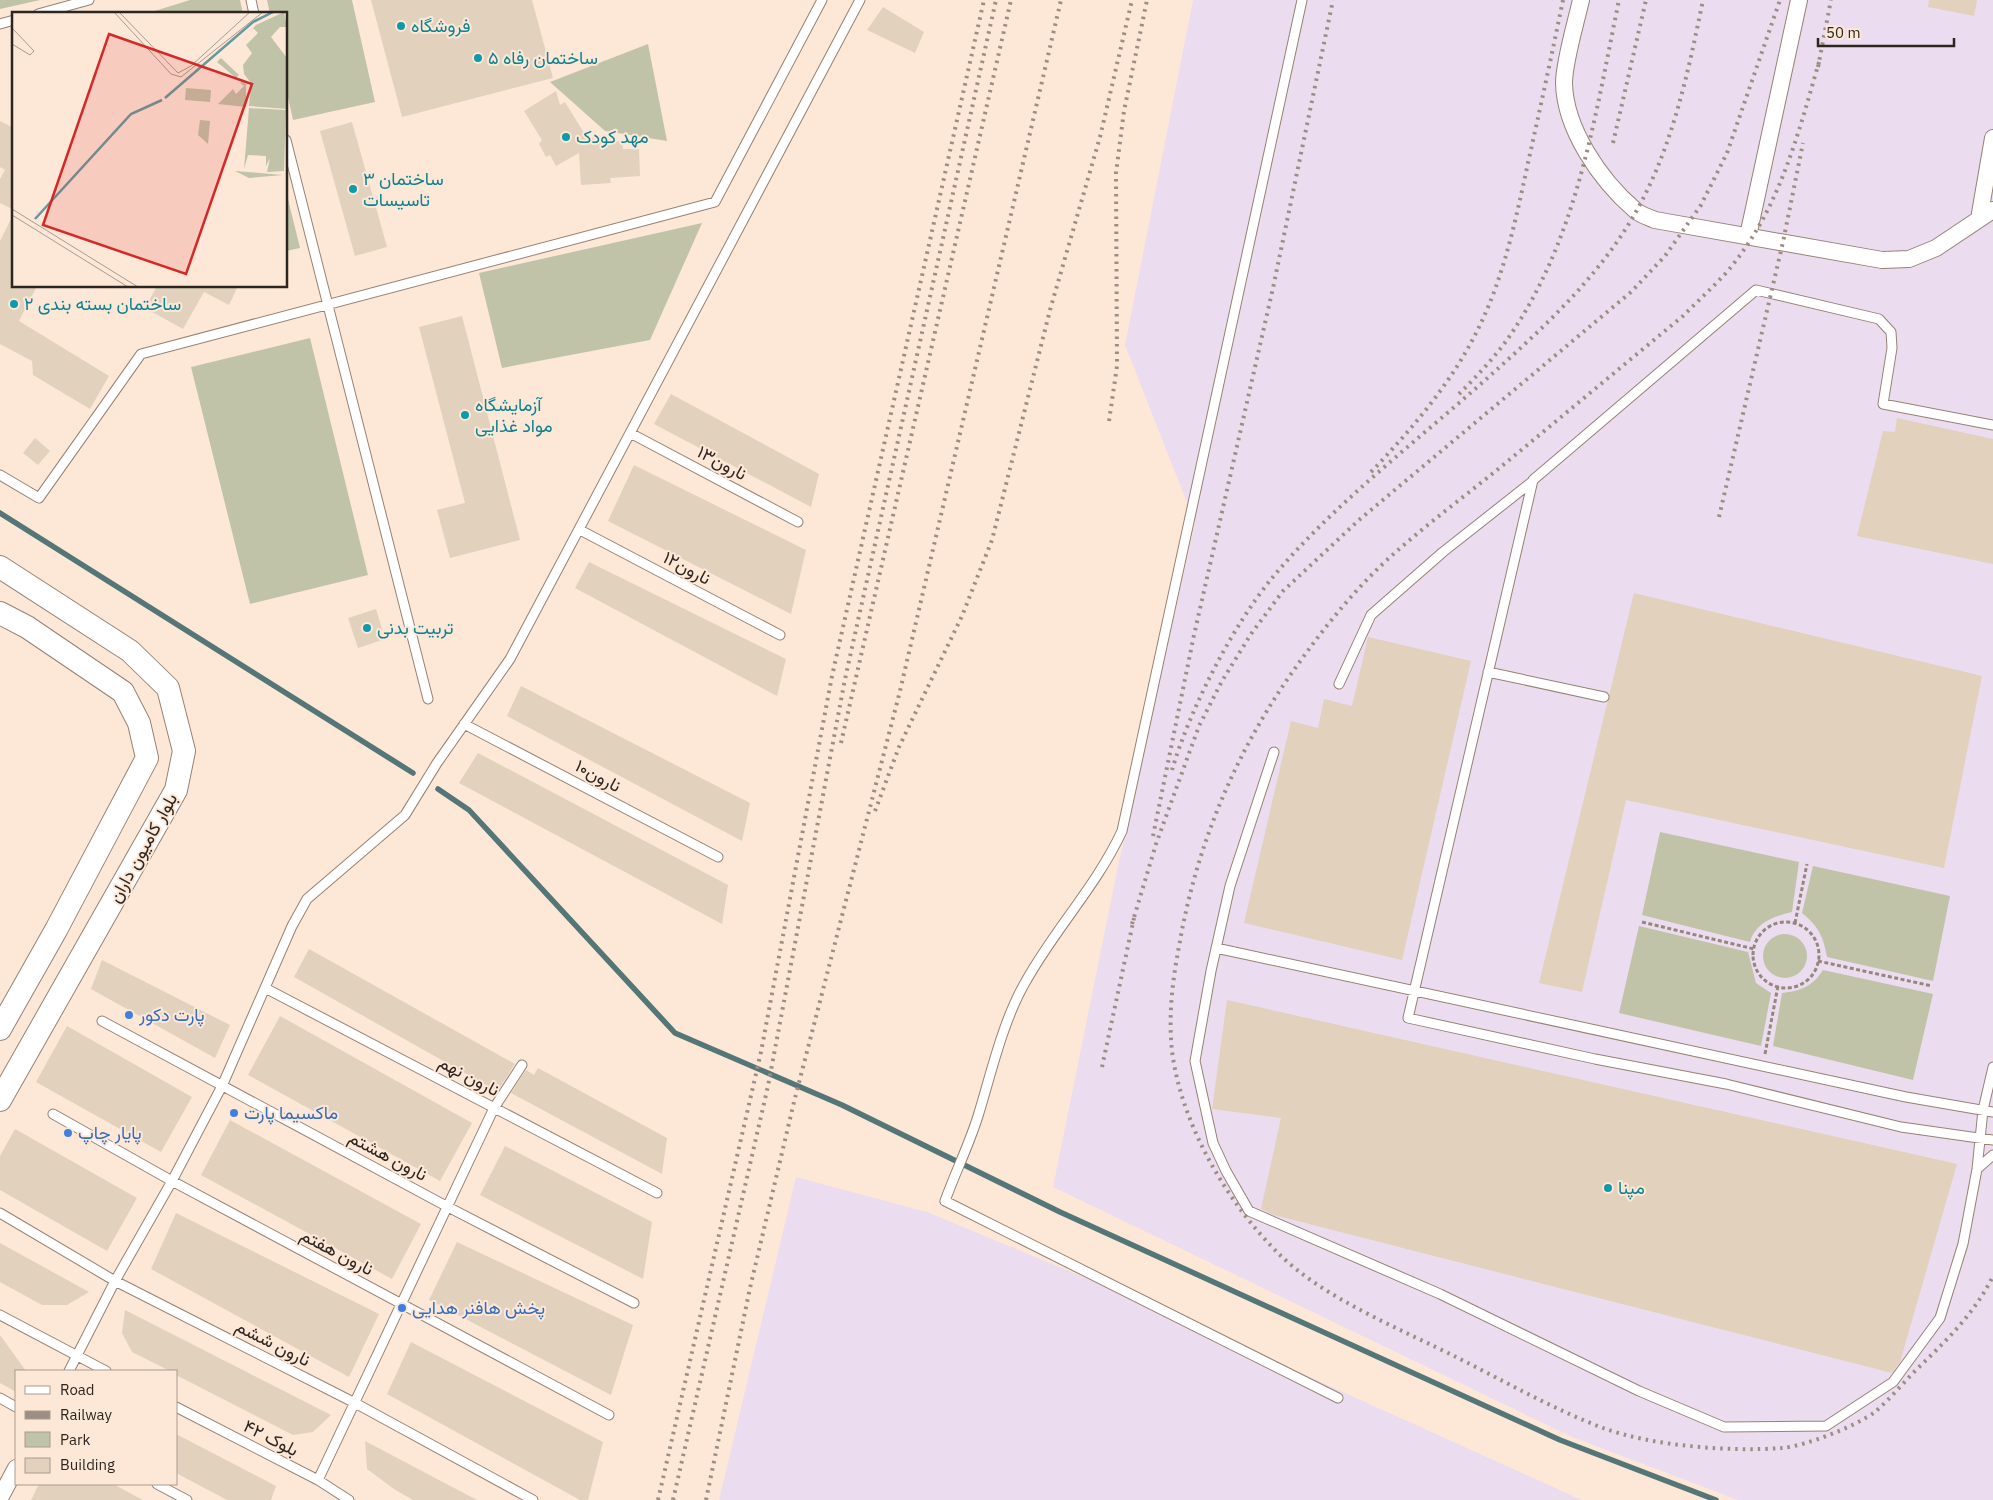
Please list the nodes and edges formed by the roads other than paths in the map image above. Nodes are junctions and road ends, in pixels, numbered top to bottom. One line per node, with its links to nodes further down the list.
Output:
1 (89, 0): 7 (lane)
2 (822, 0): 13 (lane)
3 (860, 0): 15 (lane)
4 (1302, 0): 59 (lane)
5 (1581, 0): 12 (street)
6 (1799, 0): 12 (street)
7 (45, 12)
8 (1993, 138): 11 (street)
9 (288, 148): 13 (lane)
10 (1993, 210): 11 (street)
11 (1978, 219): 12 (street)
12 (1748, 236)
13 (328, 304): 16 (lane); 26 (lane)
14 (1993, 425): 17 (lane)
15 (632, 434): 18 (lane, نارون۱۳); 19 (lane)
16 (0, 475)
17 (1533, 481): 23 (lane); 24 (lane)
18 (798, 522)
19 (580, 530): 22 (lane, نارون۱۲); 27 (lane)
20 (0, 567): 38 (main road, بلوار کامیون داران)
21 (0, 613): 34 (main road)
22 (780, 635)
23 (1488, 672): 25 (lane); 32 (lane)
24 (1339, 684)
25 (1604, 697)
26 (428, 699)
27 (464, 724): 29 (lane, نارون۱۰); 31 (lane)
28 (1274, 752): 30 (lane)
29 (718, 857)
30 (1216, 948): 32 (lane); 46 (lane)
31 (266, 989): 37 (lane); 39 (lane, نارون نهم)
32 (1414, 991): 40 (lane); 43 (lane)
33 (102, 1021): 37 (lane, نارون هشتم)
34 (0, 1029)
35 (522, 1065): 39 (lane)
36 (1993, 1067): 40 (lane)
37 (222, 1086): 47 (lane); 49 (lane, نارون هشتم)
38 (0, 1100)
39 (494, 1108): 48 (lane, نارون نهم); 49 (lane)
40 (1983, 1110): 41 (lane); 43 (lane)
41 (1993, 1112)
42 (53, 1114): 47 (lane, نارون هفتم)
43 (1982, 1137): 44 (lane); 46 (lane)
44 (1993, 1140)
45 (1993, 1155): 46 (lane)
46 (1978, 1169)
47 (172, 1182): 51 (lane); 53 (lane, نارون هفتم)
48 (657, 1193)
49 (448, 1206): 52 (lane, نارون هشتم); 53 (lane)
50 (0, 1213): 51 (lane, نارون ششم)
51 (115, 1281): 55 (lane); 60 (lane, نارون ششم)
52 (634, 1303)
53 (401, 1304): 60 (lane); 63 (lane, نارون هفتم)
54 (0, 1315): 55 (lane)
55 (77, 1356): 56 (lane); 57 (lane)
56 (70, 1370)
57 (104, 1370)
58 (0, 1398): 61 (lane)
59 (1338, 1398)
60 (354, 1403): 65 (lane); 70 (lane, نارون ششم)
61 (15, 1406)
62 (178, 1408): 65 (lane, بلوک ۴۲)
63 (608, 1415)
64 (15, 1470): 67 (street)
65 (318, 1480): 69 (lane, بلوک ۴۲)
66 (159, 1485): 68 (lane)
67 (0, 1498)
68 (187, 1500)
69 (349, 1500)
70 (533, 1500)

